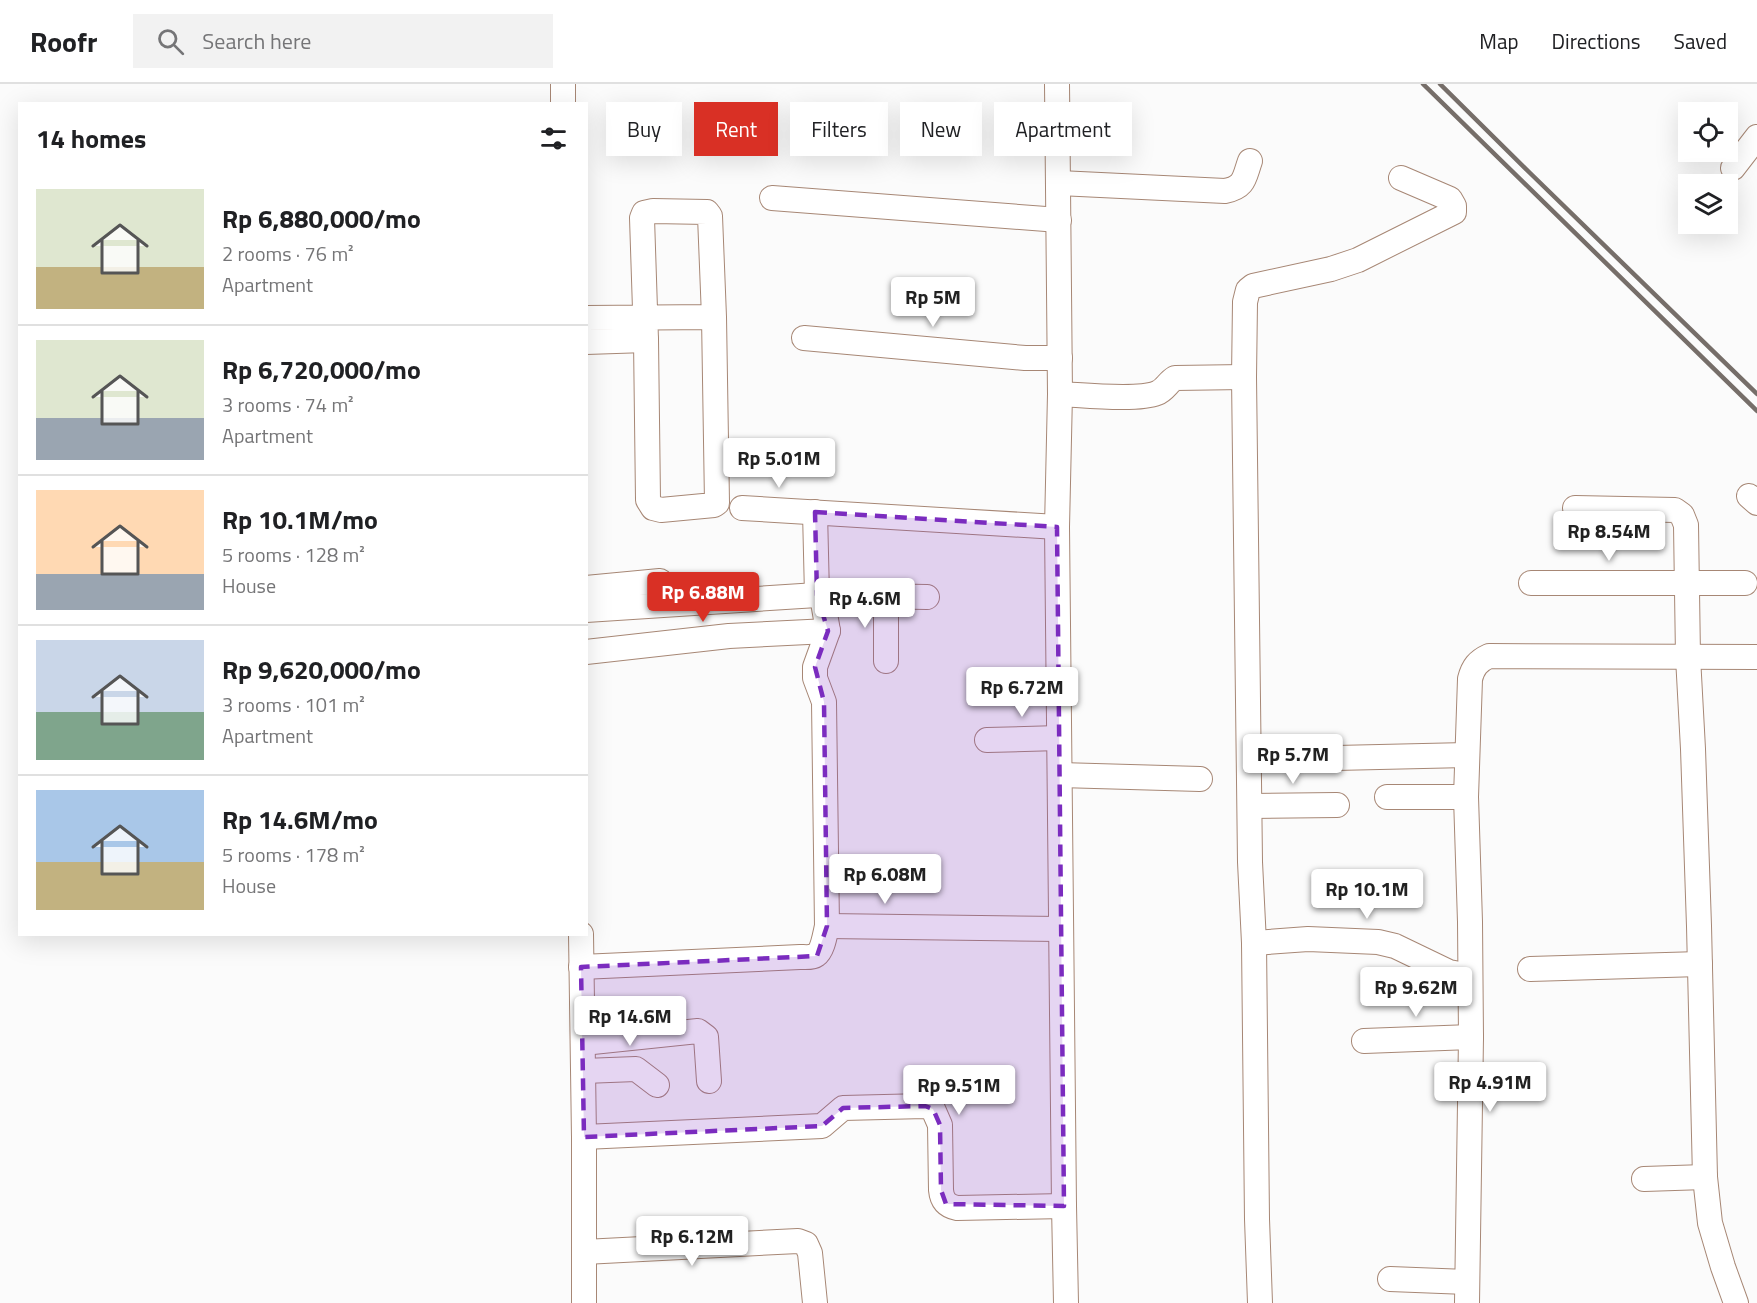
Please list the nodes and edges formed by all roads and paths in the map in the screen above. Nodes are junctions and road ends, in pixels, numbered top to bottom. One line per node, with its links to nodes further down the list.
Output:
1 (563, 84): 3 (street)
2 (1057, 84): 8 (street)
3 (563, 102)
4 (1757, 137): 6 (street)
5 (1250, 161): 8 (street)
6 (1733, 168)
7 (1401, 178): 17 (street)
8 (1059, 183): 10 (street)
9 (772, 198): 10 (street)
10 (1059, 220): 16 (street)
11 (714, 317): 13 (street); 13 (street); 13 (street)
12 (588, 318): 13 (street)
13 (645, 329): 15 (street)
14 (804, 338): 16 (street)
15 (588, 342)
16 (1060, 358): 18 (street)
17 (1244, 377): 18 (street); 40 (street)
18 (1060, 394): 22 (street)
19 (742, 508): 21 (street)
20 (1575, 508): 24 (street)
21 (815, 512): 22 (street); 28 (street)
22 (1057, 527): 37 (street)
23 (660, 581): 27 (street)
24 (1686, 582): 25 (street); 26 (street); 34 (street)
25 (1531, 583)
26 (1745, 583)
27 (588, 588)
28 (817, 595): 29 (street); 31 (street); 32 (street)
29 (886, 597): 30 (street); 36 (street)
30 (927, 597)
31 (588, 610)
32 (828, 631): 33 (street); 47 (street)
33 (588, 652)
34 (1688, 657): 35 (street); 39 (street); 51 (street)
35 (1757, 657)
36 (886, 661)
37 (1059, 738): 38 (street); 41 (street)
38 (987, 740)
39 (1467, 755): 40 (street); 44 (street)
40 (1249, 760): 46 (street)
41 (1060, 775): 42 (street); 48 (street)
42 (1200, 779)
43 (1387, 797): 44 (street)
44 (1466, 797): 54 (street)
45 (1337, 805): 46 (street)
46 (1250, 806): 50 (street)
47 (827, 926): 48 (street); 52 (street)
48 (1060, 930): 64 (street)
49 (581, 936): 52 (street)
50 (1254, 943): 54 (street); 71 (street)
51 (1700, 964): 53 (street); 62 (street)
52 (582, 967): 57 (street)
53 (1530, 969)
54 (1470, 976): 55 (street)
55 (1471, 1037): 56 (street); 67 (street)
56 (1364, 1041)
57 (583, 1043): 58 (street); 59 (street)
58 (584, 1071): 60 (street); 61 (street)
59 (709, 1081)
60 (657, 1085)
61 (584, 1137): 64 (street); 65 (street)
62 (1705, 1177): 63 (street); 72 (street)
63 (1644, 1179)
64 (1064, 1206): 70 (street)
65 (584, 1252): 68 (street); 69 (street)
66 (1390, 1279): 67 (street)
67 (1467, 1293)
68 (584, 1303)
69 (815, 1303)
70 (1066, 1303)
71 (1260, 1303)
72 (1736, 1303)

